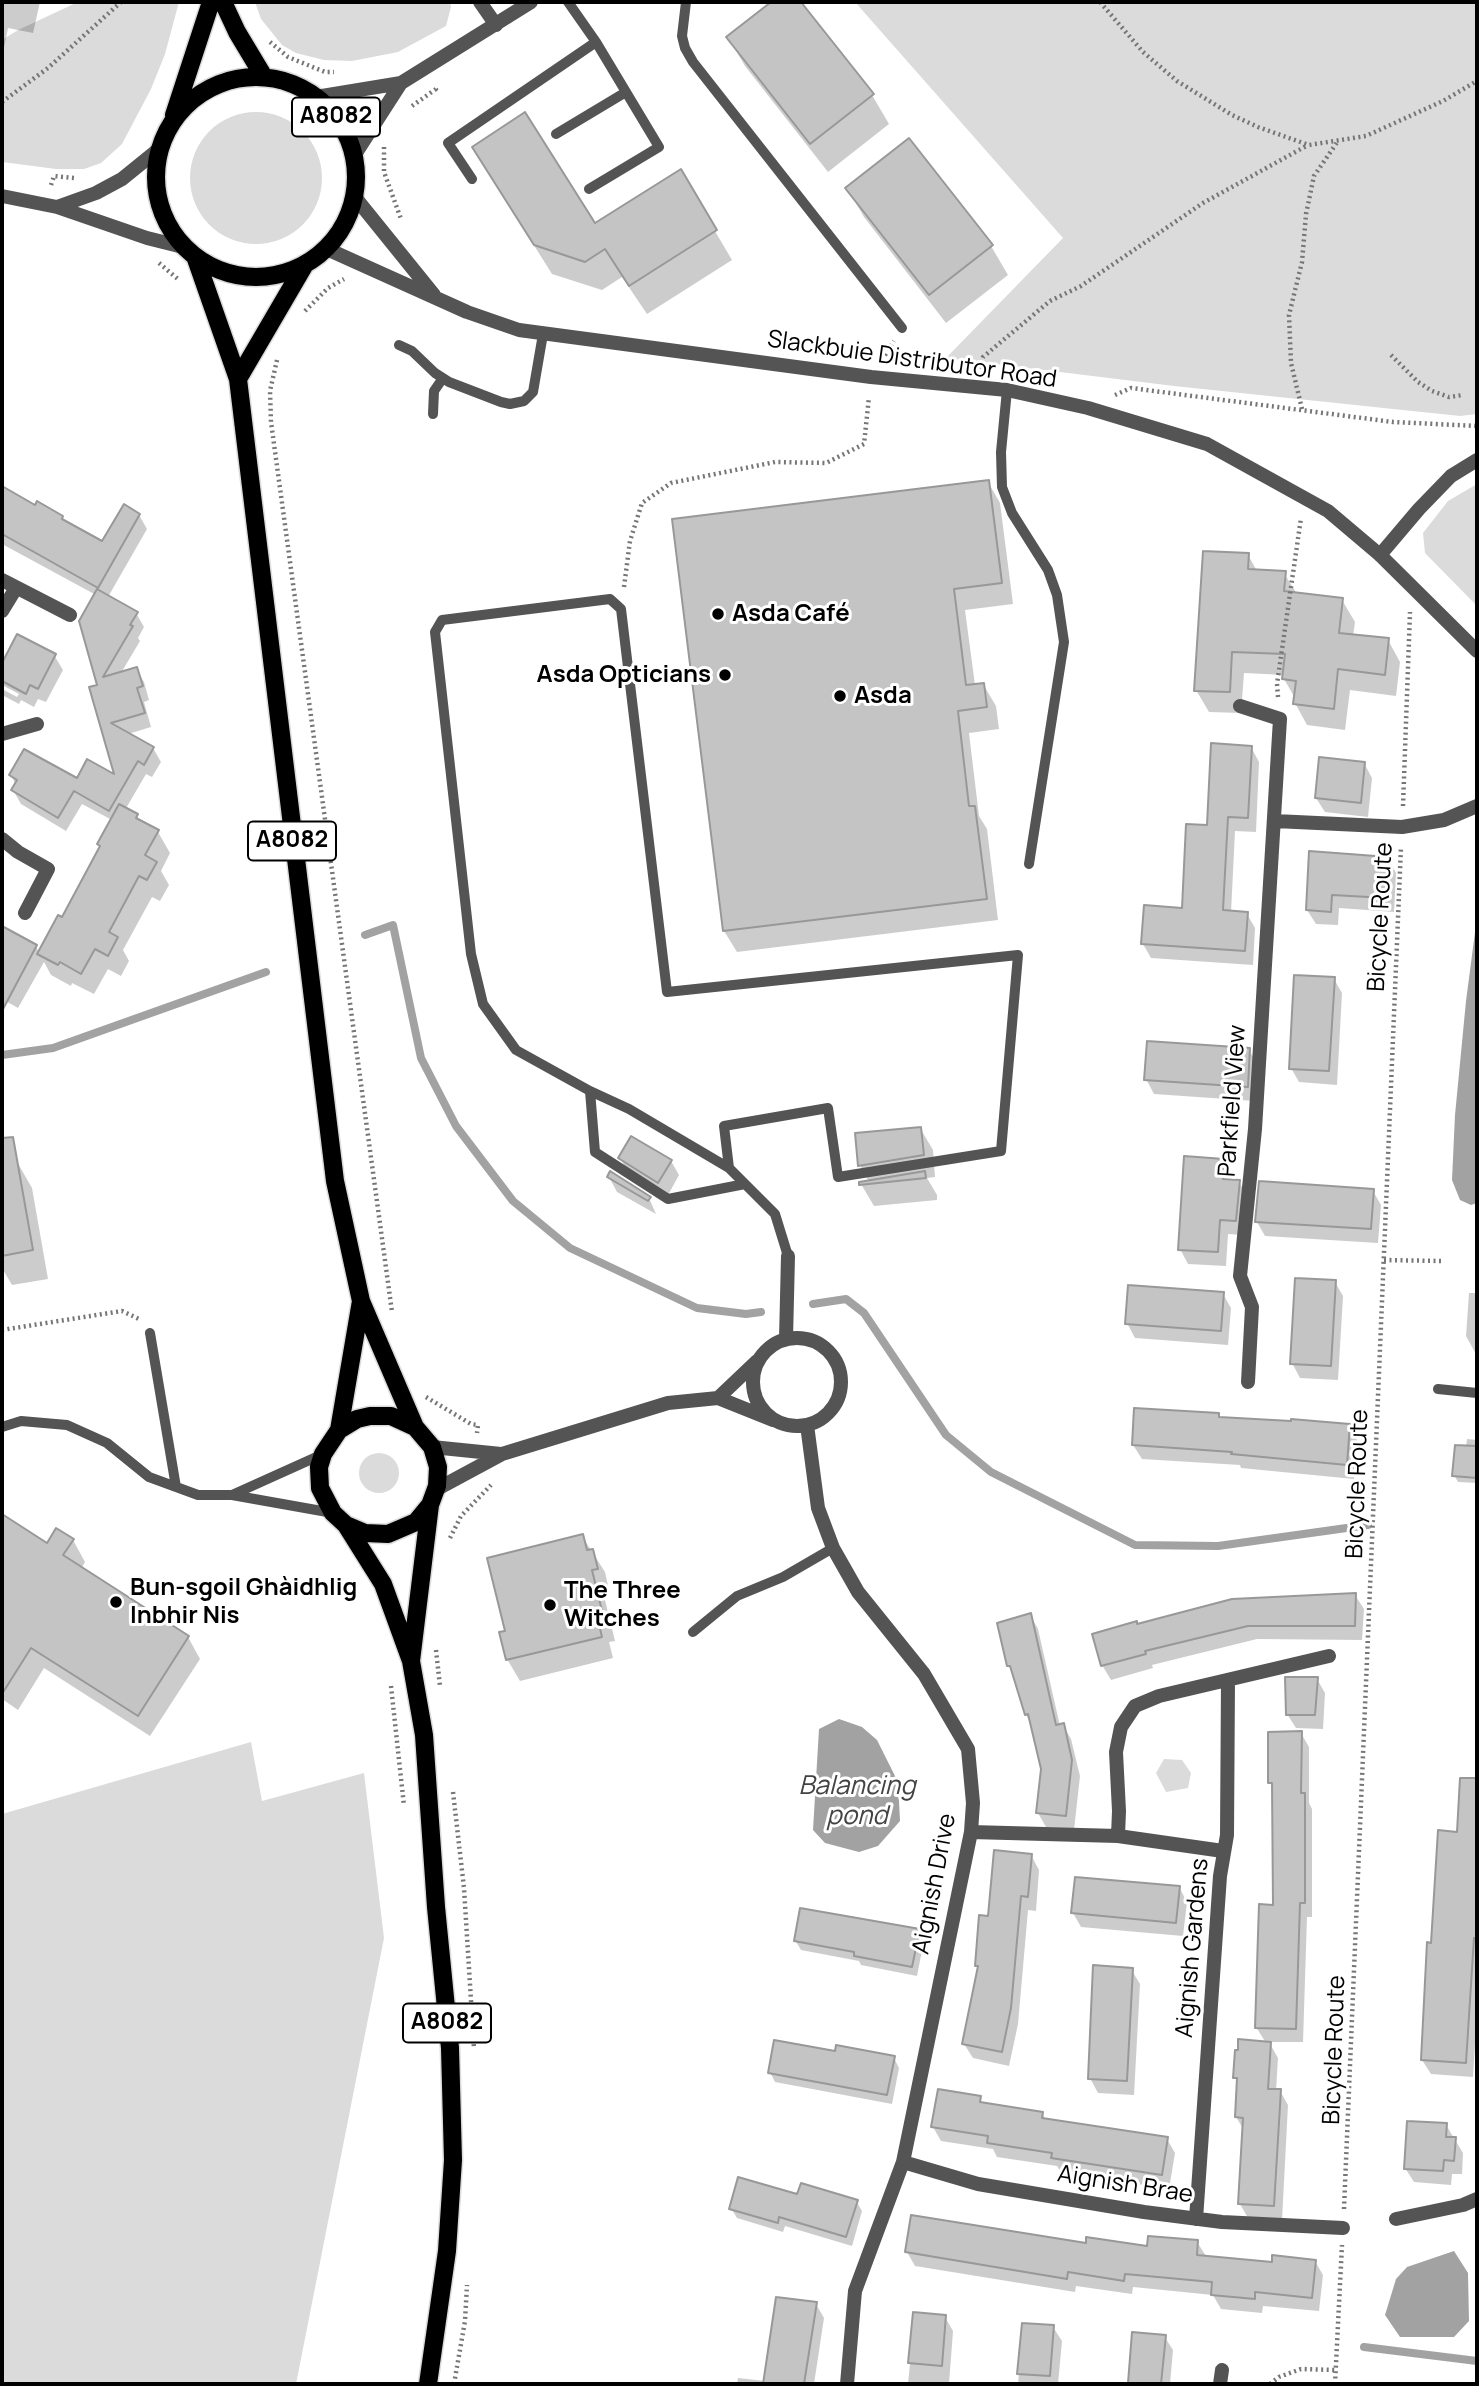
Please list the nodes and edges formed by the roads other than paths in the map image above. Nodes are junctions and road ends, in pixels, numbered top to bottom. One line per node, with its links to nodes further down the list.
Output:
1 (211, 2): 13 (main road, A8082)
2 (223, 2): 9 (main road, A8082)
3 (481, 2): 7 (street)
4 (531, 2): 7 (street)
5 (568, 2): 8 (lane)
6 (686, 2): 26 (lane)
7 (496, 25): 10 (street)
8 (596, 42): 11 (lane); 17 (lane)
9 (264, 77): 12 (main road, A8082); 13 (main road, A8082)
10 (401, 83): 12 (street); 16 (street)
11 (626, 92): 14 (lane); 18 (lane)
12 (316, 97): 16 (main road, A8082)
13 (172, 122): 15 (main road, A8082)
14 (556, 134)
15 (159, 149): 21 (street); 23 (main road, A8082)
16 (354, 156): 20 (main road, A8082)
17 (472, 179)
18 (589, 190)
19 (2, 196): 21 (street)
20 (355, 196): 22 (main road, A8082); 25 (street)
21 (57, 207): 23 (street)
22 (327, 249): 24 (main road, A8082); 25 (street, Slackbuie Distributor Road)
23 (189, 253): 24 (main road, A8082); 30 (main road, A8082)
24 (304, 266): 30 (main road, A8082)
25 (437, 299): 27 (street, Slackbuie Distributor Road)
26 (902, 328)
27 (543, 334): 29 (lane); 31 (street, Slackbuie Distributor Road)
28 (399, 345): 29 (lane)
29 (443, 378): 32 (lane)
30 (238, 379): 52 (main road, A8082)
31 (1007, 390): 34 (street, Slackbuie Distributor Road); 46 (lane)
32 (433, 414)
33 (1477, 460): 34 (street)
34 (1380, 555): 39 (street, Slackbuie Distributor Road)
35 (2, 580): 36 (street)
36 (16, 588): 37 (street); 38 (street)
37 (2, 611)
38 (70, 615)
39 (1477, 651)
40 (1240, 706): 44 (street, Parkfield View)
41 (37, 724): 42 (street)
42 (2, 734)
43 (1477, 806): 44 (street)
44 (1275, 821): 56 (street, Parkfield View)
45 (2, 839): 47 (street)
46 (1029, 864)
47 (25, 913)
48 (590, 1091): 49 (lane); 49 (lane); 50 (lane)
49 (729, 1168): 50 (lane)
50 (745, 1184): 51 (lane)
51 (788, 1256): 54 (street)
52 (361, 1301): 63 (main road, A8082); 64 (main road, A8082)
53 (150, 1333): 68 (lane)
54 (786, 1339): 55 (street); 61 (street)
55 (759, 1359): 59 (street); 60 (street)
56 (1248, 1382)
57 (1437, 1390): 58 (lane)
58 (1477, 1393)
59 (718, 1398): 60 (street); 67 (street)
60 (773, 1420): 61 (street)
61 (807, 1425): 72 (street, Aignish Drive)
62 (2, 1427): 68 (lane)
63 (415, 1427): 64 (main road); 65 (main road, A8082)
64 (339, 1430): 66 (main road, A8082)
65 (432, 1447): 67 (street); 70 (main road, A8082)
66 (323, 1454): 69 (lane); 71 (main road, A8082)
67 (478, 1459): 70 (street)
68 (176, 1487): 69 (lane)
69 (232, 1494): 71 (lane)
70 (434, 1497): 71 (main road); 75 (main road, A8082)
71 (339, 1519): 75 (main road, A8082)
72 (833, 1548): 73 (lane); 77 (street, Aignish Drive)
73 (693, 1632)
74 (1328, 1656): 76 (street)
75 (411, 1661): 85 (main road, A8082)
76 (1228, 1680): 78 (street); 79 (street, Aignish Gardens)
77 (971, 1832): 78 (street); 80 (street, Aignish Drive)
78 (1118, 1836): 79 (street)
79 (1223, 1851): 82 (street, Aignish Gardens)
80 (903, 2162): 82 (street, Aignish Brae); 86 (street, Aignish Drive)
81 (1477, 2199): 83 (street)
82 (1196, 2219): 84 (street, Aignish Brae)
83 (1396, 2220)
84 (1343, 2228)
85 (428, 2384)
86 (848, 2384)

